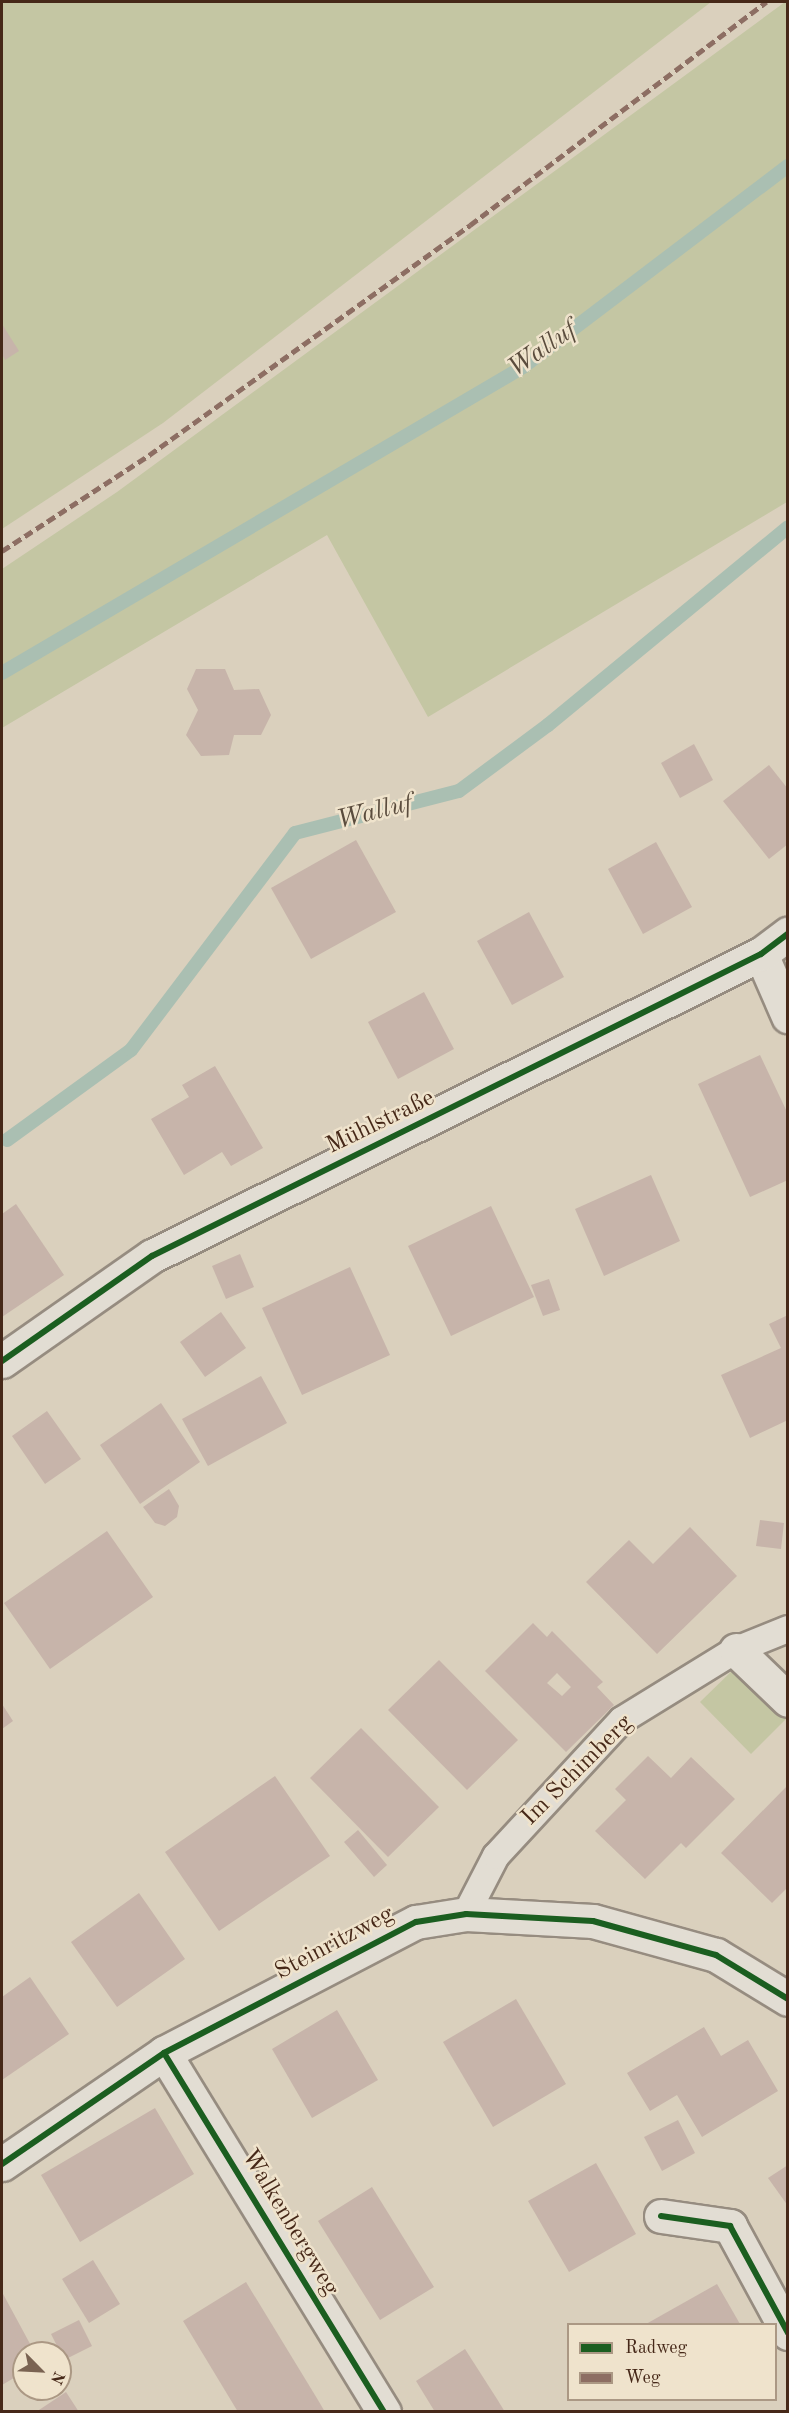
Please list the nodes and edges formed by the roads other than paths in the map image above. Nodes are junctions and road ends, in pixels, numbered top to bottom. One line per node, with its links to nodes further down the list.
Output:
1 (788, 934): 2 (street, Mühlstraße)
2 (761, 954): 3 (street); 4 (street, Mühlstraße)
3 (788, 1016)
4 (2, 1362)
5 (788, 1629): 6 (lane, Im Schimberg)
6 (736, 1650): 7 (street); 8 (lane, Im Schimberg)
7 (788, 1700)
8 (466, 1914): 9 (street, Steinritzweg); 10 (street, Steinritzweg)
9 (788, 1999)
10 (164, 2053): 11 (street, Steinritzweg); 14 (street, Walkenbergweg)
11 (2, 2164)
12 (661, 2216): 13 (street)
13 (788, 2333)
14 (384, 2412)

